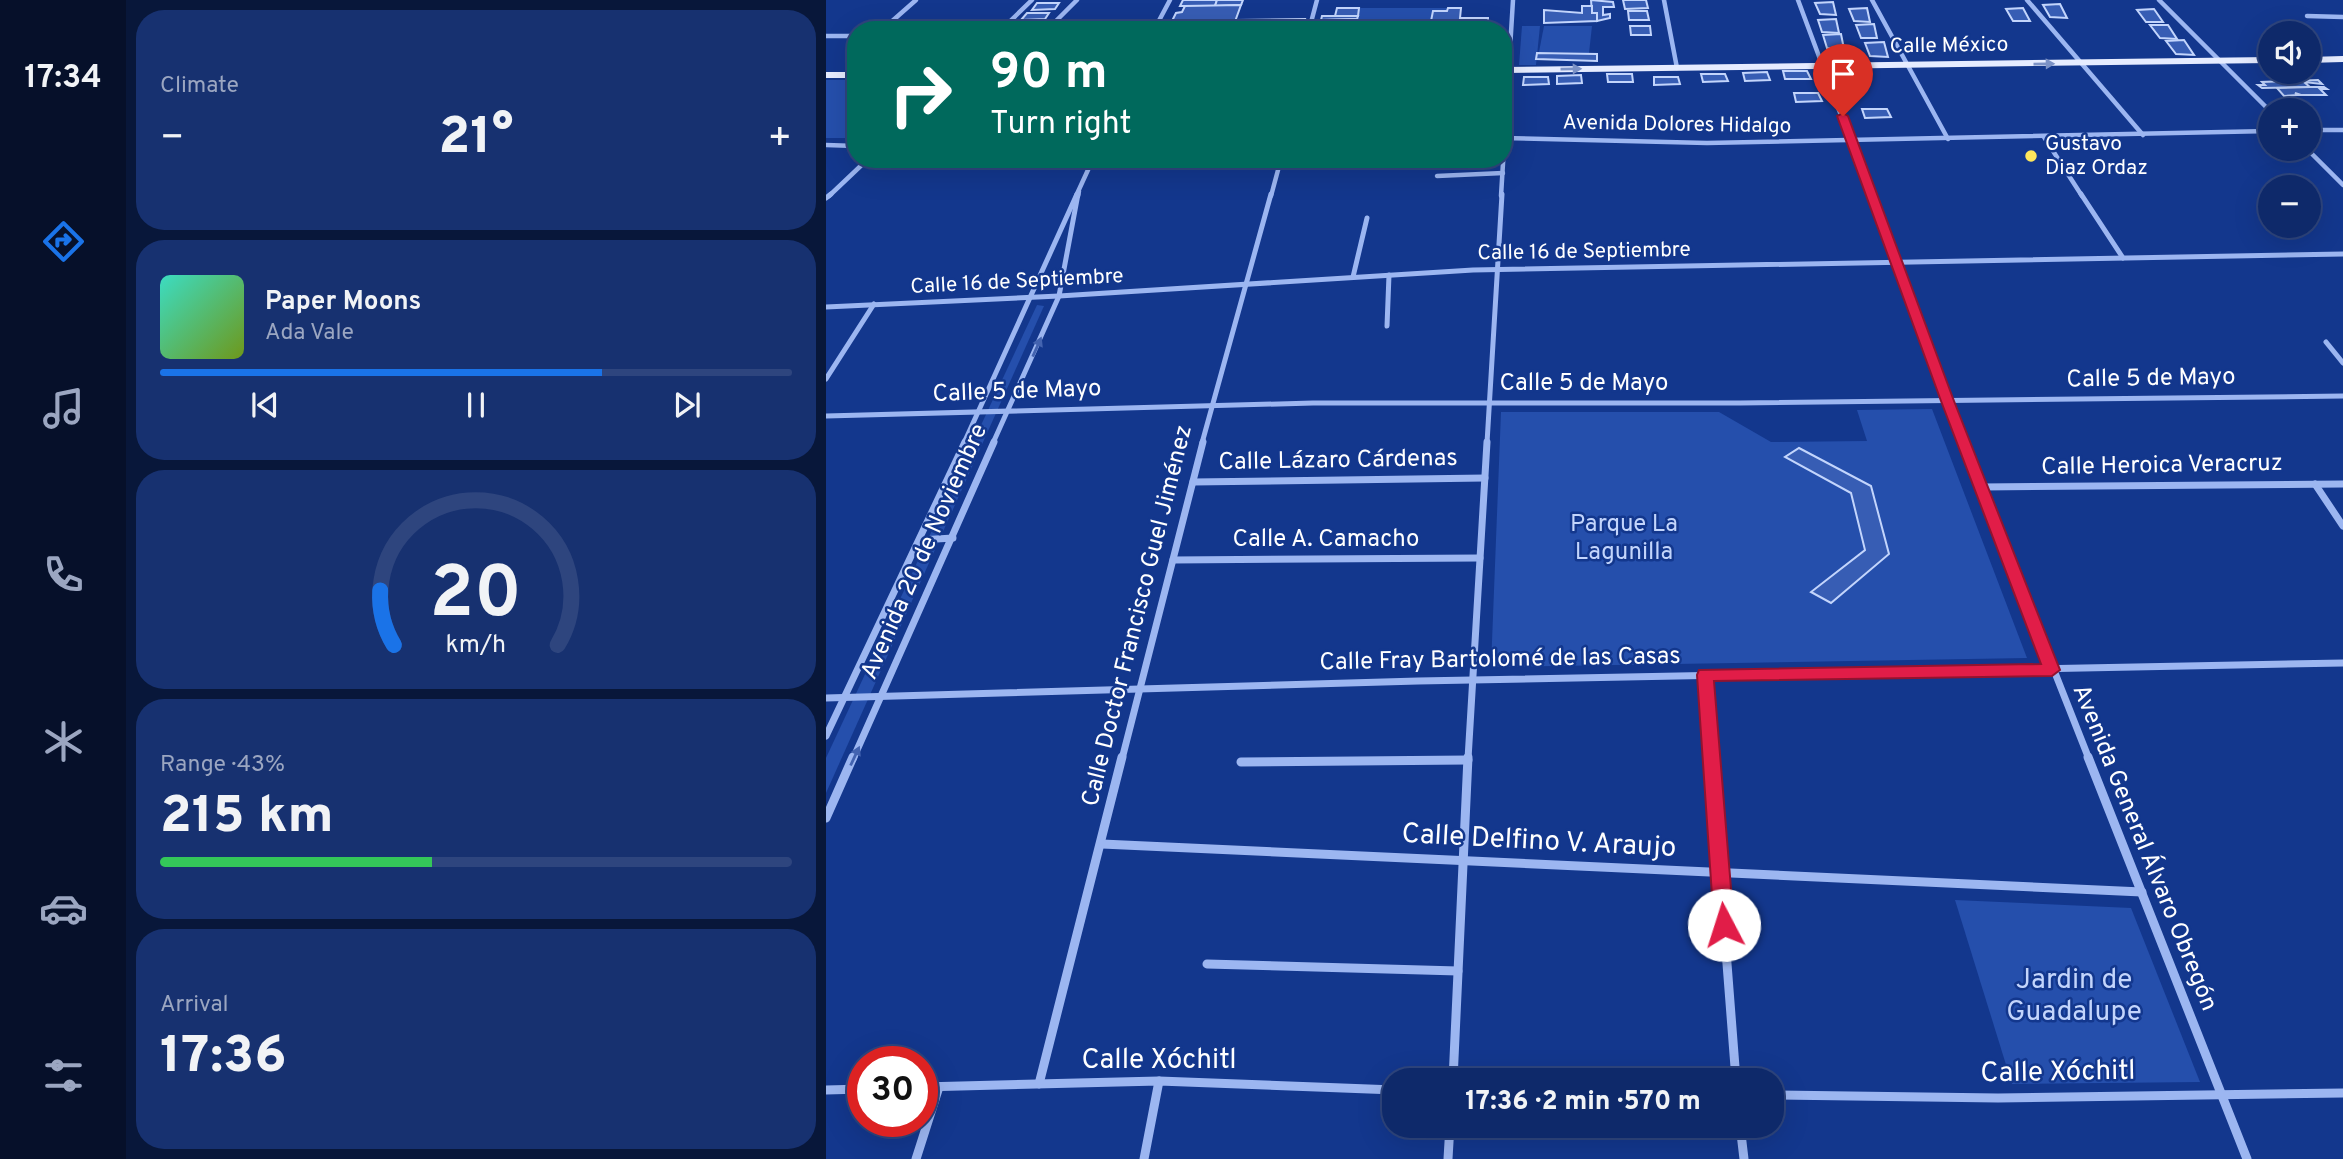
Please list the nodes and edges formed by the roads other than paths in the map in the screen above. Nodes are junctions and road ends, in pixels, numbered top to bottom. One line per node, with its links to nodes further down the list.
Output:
1 (916, 0): 14 (street)
2 (1032, 0): 15 (street)
3 (1077, 0): 16 (street)
4 (1170, 0): 17 (street)
5 (1317, 0): 18 (street)
6 (1513, 0): 19 (street)
7 (1664, 0): 29 (street)
8 (1798, 0): 27 (street, Avenida General Álvaro Obregón)
9 (1871, 0): 28 (street)
10 (2027, 0): 26 (street)
11 (2159, 0): 25 (street)
12 (2307, 16): 13 (street)
13 (2343, 17)
14 (892, 21)
15 (1010, 21)
16 (1056, 21)
17 (1159, 21)
18 (1311, 21)
19 (1511, 21)
20 (826, 36): 21 (street)
21 (847, 36)
22 (2343, 59): 24 (main road)
23 (2258, 60): 25 (main road, Calle México)
24 (2321, 60)
25 (2220, 61): 26 (main road, Calle México); 33 (street)
26 (2081, 63): 28 (main road, Calle México, one-way to 26); 37 (street)
27 (1825, 66): 28 (main road, Calle México); 29 (main road, Calle México); 41 (street, Avenida General Álvaro Obregón)
28 (1908, 66): 40 (street)
29 (1677, 68): 30 (main road, Calle México, one-way to 29)
30 (1512, 70)
31 (826, 75): 32 (main road)
32 (847, 75)
33 (2258, 99)
34 (2321, 130): 35 (street)
35 (2343, 130)
36 (2258, 131): 37 (street, Avenida Dolores Hidalgo)
37 (2143, 135): 38 (street, Avenida Dolores Hidalgo)
38 (2044, 137): 40 (street, Avenida Dolores Hidalgo); 56 (street)
39 (1512, 138): 41 (street, Avenida Dolores Hidalgo)
40 (1948, 139): 41 (street, Avenida Dolores Hidalgo)
41 (1851, 141): 57 (street, Avenida General Álvaro Obregón)
42 (826, 145): 43 (street)
43 (847, 146)
44 (2319, 161): 51 (street)
45 (858, 168): 53 (street)
46 (1089, 168): 52 (street)
47 (1278, 168): 61 (street, Calle Doctor Francisco Guel Jiménez)
48 (1503, 168): 49 (street)
49 (1503, 173): 50 (street); 58 (street)
50 (1437, 176)
51 (2343, 184)
52 (1079, 191): 62 (street, Avenida 20 de Noviembre); 63 (street, Avenida 20 de Noviembre)
53 (826, 198)
54 (1367, 218): 60 (street)
55 (2343, 254): 56 (street, Calle 16 de Septiembre)
56 (2123, 258): 57 (street, Calle 16 de Septiembre)
57 (1896, 262): 58 (street, Calle 16 de Septiembre); 71 (street, Avenida General Álvaro Obregón)
58 (1497, 269): 59 (street, Calle 16 de Septiembre); 72 (street)
59 (1389, 275): 60 (street, Calle 16 de Septiembre); 66 (street)
60 (1353, 277): 61 (street, Calle 16 de Septiembre)
61 (1245, 284): 62 (street, Calle 16 de Septiembre); 73 (street, Calle Doctor Francisco Guel Jiménez)
62 (1059, 296): 63 (street, Calle 16 de Septiembre); 74 (street, Avenida 20 de Noviembre, one-way to 62)
63 (1029, 298): 64 (street, Calle 16 de Septiembre); 75 (street, Avenida 20 de Noviembre)
64 (874, 304): 65 (street, Calle 16 de Septiembre); 69 (street)
65 (826, 307)
66 (1387, 326)
67 (2326, 342): 68 (street)
68 (2343, 363)
69 (826, 379)
70 (2343, 396): 71 (street, Calle 5 de Mayo)
71 (1948, 401): 72 (street, Calle 5 de Mayo); 81 (street, Avenida General Álvaro Obregón)
72 (1489, 403): 73 (street, Calle 5 de Mayo); 77 (street)
73 (1212, 406): 74 (street, Calle 5 de Mayo); 78 (street, Calle Doctor Francisco Guel Jiménez)
74 (1009, 411): 75 (street, Calle 5 de Mayo); 83 (street, Avenida 20 de Noviembre)
75 (977, 412): 76 (street, Calle 5 de Mayo); 84 (street, Avenida 20 de Noviembre)
76 (826, 416)
77 (1485, 478): 78 (street, Calle Lázaro Cárdenas); 85 (street)
78 (1193, 482): 86 (street, Calle Doctor Francisco Guel Jiménez)
79 (2315, 484): 80 (street, Calle Heroica Veracruz); 81 (street, Calle Heroica Veracruz); 82 (street)
80 (2343, 484)
81 (1981, 486): 88 (street, Avenida General Álvaro Obregón)
82 (2343, 526)
83 (953, 538): 84 (street); 93 (street, Avenida 20 de Noviembre)
84 (920, 540): 92 (street, Avenida 20 de Noviembre)
85 (1480, 558): 86 (street, Calle A. Camacho); 90 (street)
86 (1173, 560): 91 (street, Calle Doctor Francisco Guel Jiménez)
87 (2343, 663): 88 (street, Calle Fray Bartolomé de las Casas)
88 (2052, 670): 89 (street, Calle Fray Bartolomé de las Casas); 102 (street, Avenida General Álvaro Obregón)
89 (1705, 675): 90 (street, Calle Fray Bartolomé de las Casas); 101 (street)
90 (1472, 680): 91 (street, Calle Fray Bartolomé de las Casas); 96 (street)
91 (1140, 690): 93 (street, Calle Fray Bartolomé de las Casas); 99 (street, Calle Doctor Francisco Guel Jiménez)
92 (846, 697): 93 (street, Calle Fray Bartolomé de las Casas); 94 (street, Calle Fray Bartolomé de las Casas); 95 (street, Avenida 20 de Noviembre)
93 (882, 697): 98 (street, Avenida 20 de Noviembre, one-way to 93)
94 (826, 698)
95 (826, 736)
96 (1468, 760): 97 (street); 100 (street)
97 (1241, 762)
98 (826, 818)
99 (1102, 844): 100 (street, Calle Delfino V. Araujo); 108 (street, Calle Doctor Francisco Guel Jiménez)
100 (1463, 862): 101 (street, Calle Delfino V. Araujo); 104 (street)
101 (1720, 873): 102 (street, Calle Delfino V. Araujo); 106 (street)
102 (2142, 892): 114 (street, Avenida General Álvaro Obregón)
103 (1207, 964): 104 (street)
104 (1458, 971): 105 (street)
105 (1454, 1068)
106 (1736, 1068)
107 (1159, 1081): 108 (street, Calle Xóchitl); 112 (street, Calle Xóchitl); 119 (street)
108 (1039, 1084): 109 (street, Calle Xóchitl)
109 (939, 1087): 118 (street)
110 (847, 1089): 111 (street)
111 (826, 1090)
112 (1382, 1090)
113 (2343, 1093): 114 (street, Calle Xóchitl)
114 (2222, 1094): 115 (street, Calle Xóchitl); 122 (street, Avenida General Álvaro Obregón)
115 (1784, 1095)
116 (1449, 1138): 120 (street)
117 (1742, 1138): 121 (street)
118 (916, 1159)
119 (1144, 1159)
120 (1448, 1159)
121 (1744, 1159)
122 (2247, 1159)

